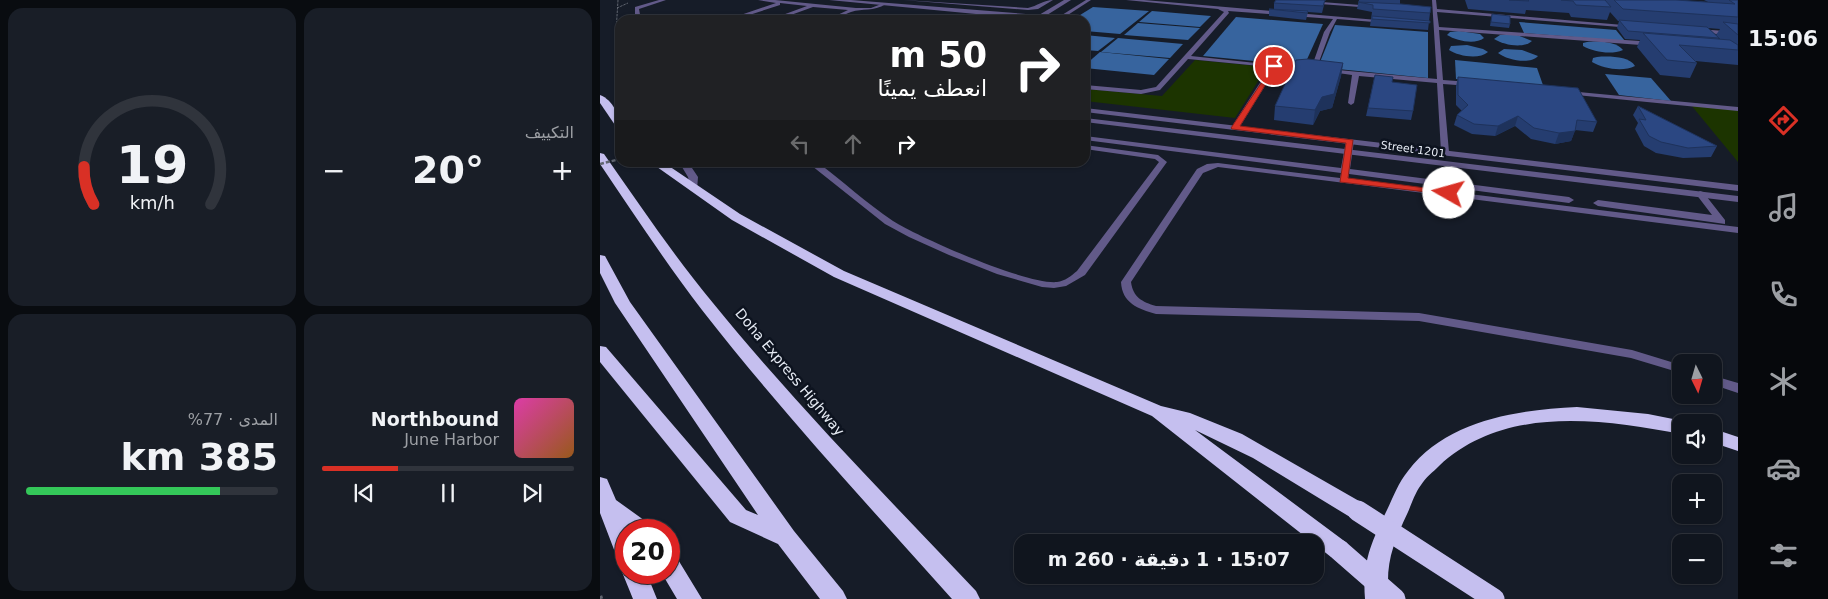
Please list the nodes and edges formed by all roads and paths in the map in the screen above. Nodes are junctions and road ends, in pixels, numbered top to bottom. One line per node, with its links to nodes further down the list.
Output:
1 (618, 0): 25 (path)
2 (664, 0): 26 (lane)
3 (760, 0): 13 (lane)
4 (832, 0): 15 (street)
5 (862, 0): 31 (street)
6 (905, 0): 7 (lane)
7 (1051, 0)
8 (1068, 0): 32 (street)
9 (1089, 0): 33 (lane)
10 (1128, 0): 16 (lane)
11 (1187, 0): 16 (lane)
12 (1434, 0): 24 (lane)
13 (783, 2): 17 (lane); 27 (lane)
14 (1307, 2): 19 (lane)
15 (884, 4): 22 (lane); 30 (street)
16 (1181, 4): 20 (lane)
17 (815, 5): 22 (lane); 28 (lane)
18 (1238, 5): 21 (lane)
19 (1376, 7)
20 (1224, 9): 21 (lane); 46 (lane)
21 (1232, 9): 34 (lane)
22 (854, 10): 29 (lane)
23 (1425, 11): 24 (lane)
24 (1435, 11): 37 (lane); 40 (lane)
25 (617, 15)
26 (638, 15)
27 (744, 15)
28 (786, 15)
29 (842, 15)
30 (1006, 15)
31 (1010, 15)
32 (1044, 15)
33 (1066, 15)
34 (1336, 17): 36 (lane); 48 (lane)
35 (1610, 18): 37 (lane)
36 (1390, 22)
37 (1615, 24): 39 (lane)
38 (1427, 25): 40 (lane)
39 (1635, 26)
40 (1436, 27): 45 (lane); 50 (lane)
41 (1693, 30): 43 (lane)
42 (1707, 33): 44 (lane)
43 (1738, 34)
44 (1713, 39)
45 (1658, 45)
46 (1188, 57): 47 (lane); 52 (lane)
47 (1274, 66): 48 (lane); 60 (lane)
48 (1314, 69): 49 (lane)
49 (1356, 73): 50 (lane); 55 (lane)
50 (1440, 82): 51 (lane); 65 (lane)
51 (1479, 85)
52 (1090, 87)
53 (1559, 93): 56 (lane)
54 (600, 98): 58 (highway)
55 (1351, 104)
56 (1738, 109)
57 (1090, 111): 60 (street, Street 1201)
58 (615, 119)
59 (1090, 121): 64 (street, Street 1201)
60 (1235, 128): 62 (street, Street 1201)
61 (1090, 139): 72 (lane)
62 (1350, 141): 64 (lane); 65 (street, Street 1201)
63 (1090, 149): 71 (lane)
64 (1348, 152): 72 (lane); 76 (street, Street 1201)
65 (1445, 152): 73 (street, Street 1201)
66 (600, 156): 101 (highway, Doha Express Highway)
67 (615, 160): 68 (path, bridge)
68 (600, 164)
69 (662, 167): 74 (highway)
70 (686, 167): 74 (street)
71 (818, 167)
72 (1344, 175): 79 (lane); 80 (lane); 84 (lane)
73 (1675, 180): 75 (street, Street 1201); 76 (street)
74 (694, 188): 87 (highway)
75 (1738, 188)
76 (1684, 192): 77 (street, Street 1201)
77 (1700, 194): 78 (street, Street 1201); 79 (lane)
78 (1738, 199)
79 (1719, 219): 80 (lane)
80 (1727, 228): 81 (lane)
81 (1738, 230)
82 (600, 259): 95 (highway)
83 (600, 351): 95 (highway)
84 (1672, 367)
85 (1722, 383): 86 (lane)
86 (1738, 388)
87 (1156, 411): 103 (highway, bridge); 104 (highway, bridge)
88 (1672, 426): 102 (highway)
89 (1722, 439): 90 (highway)
90 (1738, 444)
91 (600, 485): 92 (highway)
92 (610, 507): 93 (highway); 94 (highway)
93 (626, 519)
94 (615, 521)
95 (786, 538): 100 (highway)
96 (680, 583): 99 (highway)
97 (638, 584): 98 (highway)
98 (644, 599)
99 (690, 599)
100 (835, 599)
101 (968, 599)
102 (1377, 599)
103 (1395, 599)
104 (1494, 599)

